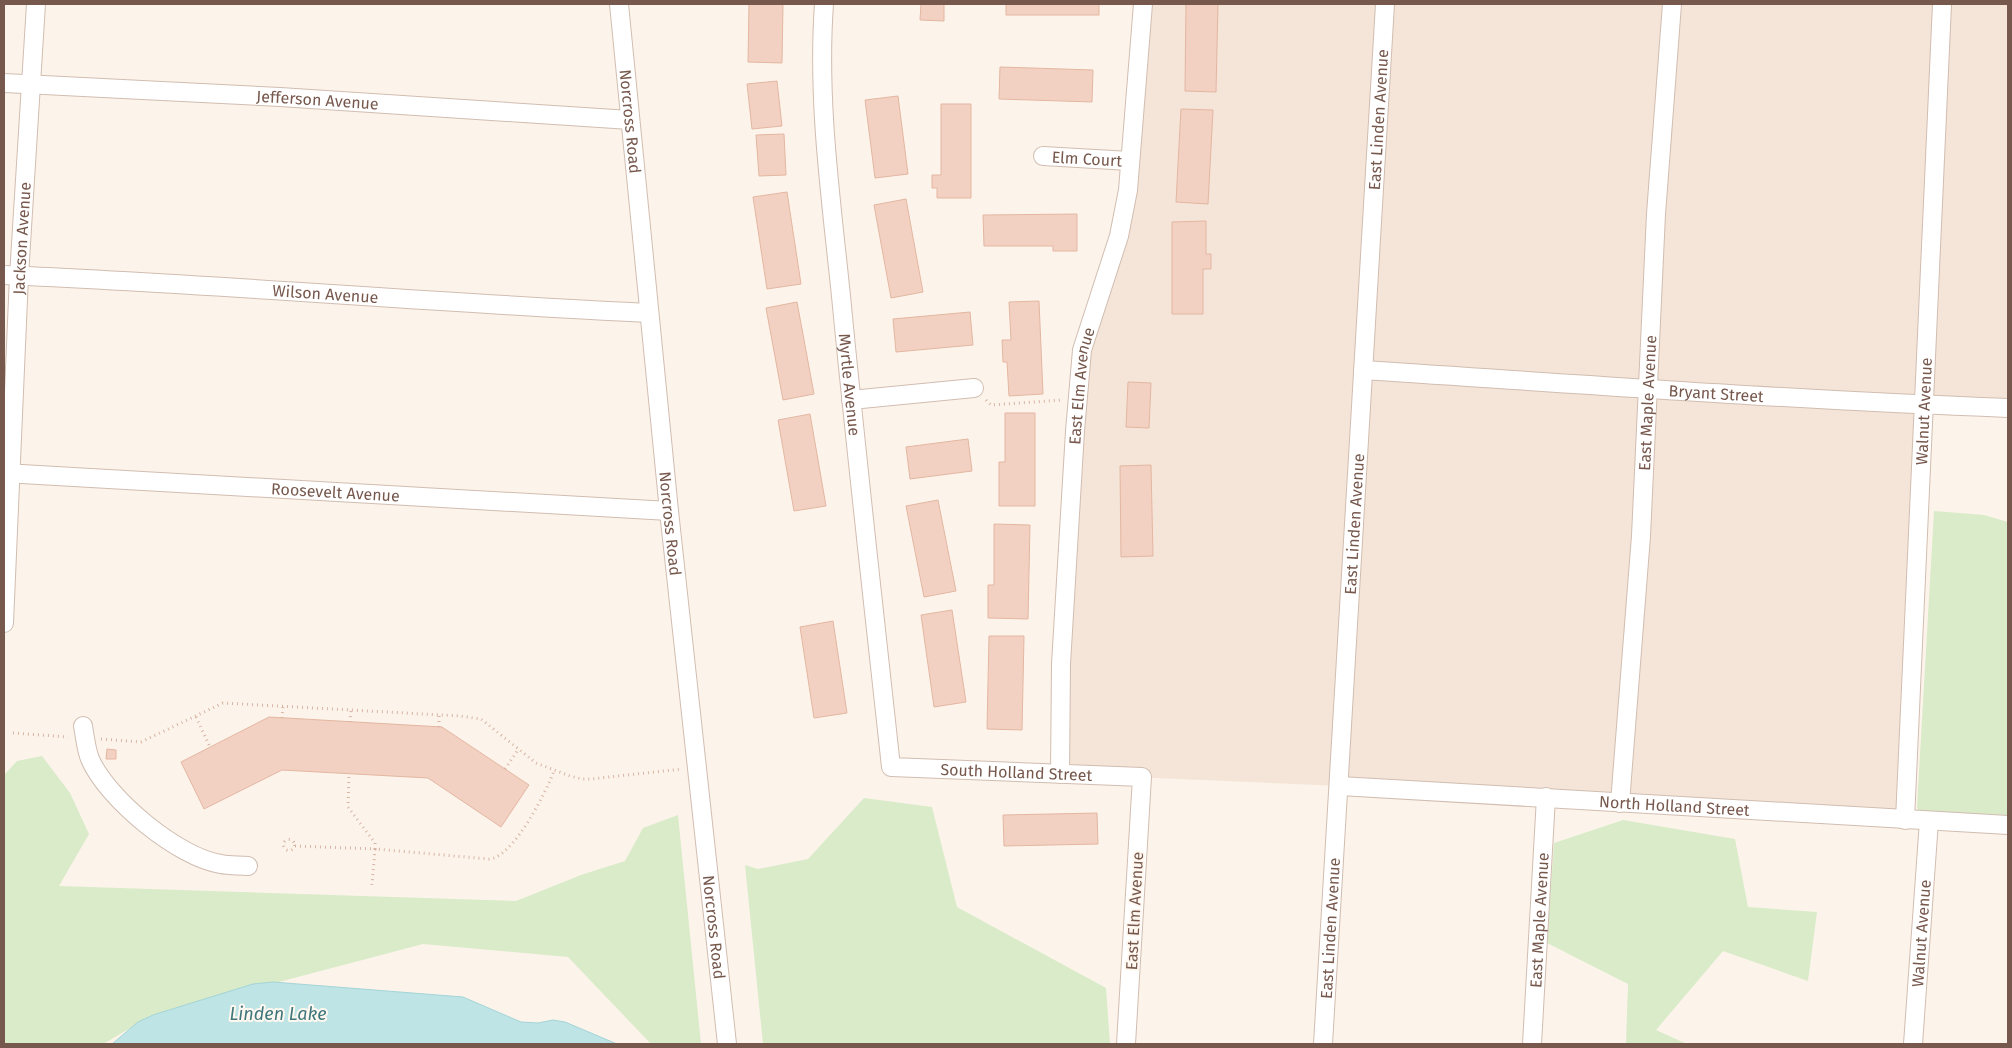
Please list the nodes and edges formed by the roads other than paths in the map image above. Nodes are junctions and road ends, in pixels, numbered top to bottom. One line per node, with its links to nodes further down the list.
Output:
1 (36, 4): 9 (street, Jackson Avenue)
2 (619, 4): 10 (street, Norcross Road)
3 (824, 4): 18 (street, Myrtle Avenue)
4 (1143, 4): 12 (street, East Elm Avenue)
5 (1385, 4): 15 (street, East Linden Avenue)
6 (1672, 4): 17 (street, East Maple Avenue)
7 (1942, 4): 19 (street, Walnut Avenue)
8 (4, 83): 9 (street, Jefferson Avenue)
9 (32, 85): 10 (street, Jefferson Avenue); 13 (street, Jackson Avenue)
10 (630, 120): 14 (street, Norcross Road)
11 (1042, 156): 12 (street, Elm Court)
12 (1130, 161): 26 (street, East Elm Avenue)
13 (11, 276): 14 (street, Wilson Avenue); 21 (street, Jackson Avenue)
14 (649, 313): 22 (street, Norcross Road)
15 (1364, 370): 17 (street, Bryant Street); 28 (street, East Linden Avenue)
16 (974, 388): 18 (street)
17 (1648, 389): 19 (street, Bryant Street); 30 (street, East Maple Avenue)
18 (851, 400): 25 (street, Myrtle Avenue)
19 (1925, 405): 20 (street, Bryant Street); 31 (street, Walnut Avenue)
20 (2008, 408)
21 (8, 474): 22 (street, Roosevelt Avenue); 23 (street, Jackson Avenue)
22 (669, 511): 35 (street, Norcross Road)
23 (4, 623)
24 (84, 732): 34 (street)
25 (891, 767): 26 (street, South Holland Street)
26 (1060, 774): 27 (street, South Holland Street)
27 (1142, 778): 36 (street, East Elm Avenue)
28 (1340, 786): 29 (street, North Holland Street); 37 (street, East Linden Avenue)
29 (1546, 797): 30 (street, North Holland Street); 38 (street, East Maple Avenue)
30 (1620, 802): 31 (street, North Holland Street)
31 (1905, 820): 32 (street, North Holland Street)
32 (1929, 821): 33 (street, North Holland Street); 39 (street, Walnut Avenue)
33 (2008, 826)
34 (248, 866)
35 (727, 1044)
36 (1126, 1044)
37 (1324, 1044)
38 (1532, 1044)
39 (1913, 1044)

